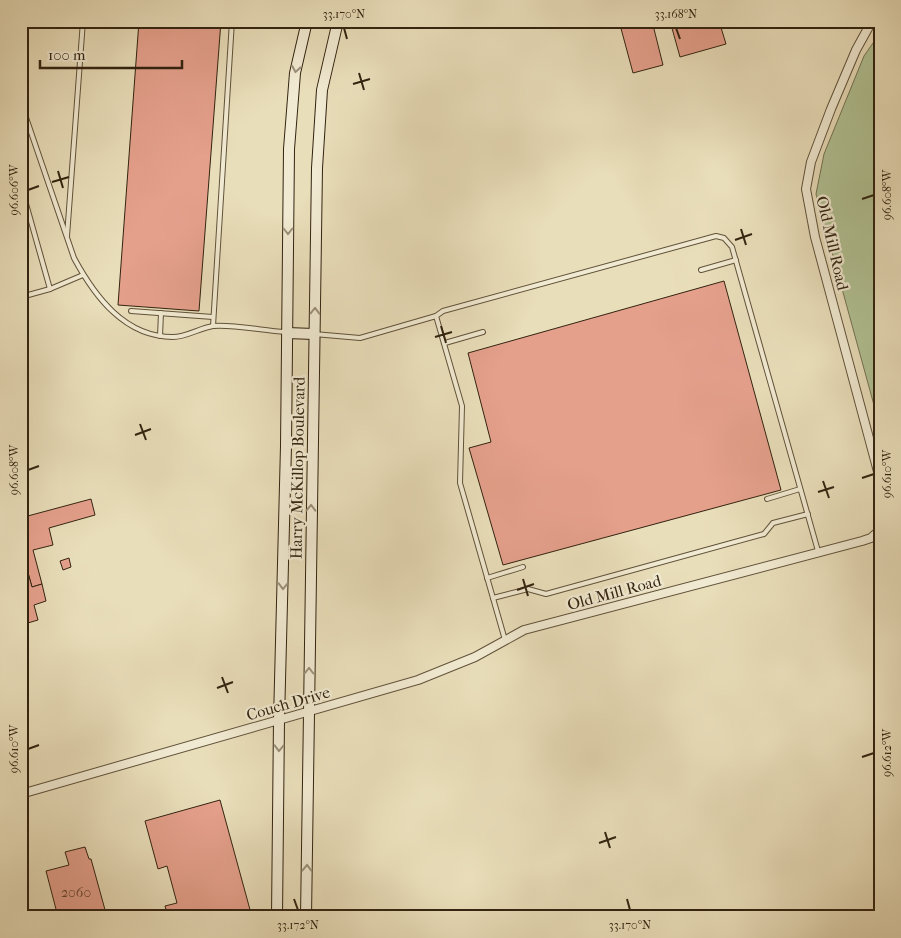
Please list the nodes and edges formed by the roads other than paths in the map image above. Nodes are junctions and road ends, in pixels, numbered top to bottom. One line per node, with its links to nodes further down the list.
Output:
1 (83, 21): 9 (lane)
2 (232, 21): 18 (lane)
3 (307, 21): 20 (main road, Harry McKillop Boulevard, one-way to 20)
4 (338, 21): 22 (main road, Harry McKillop Boulevard, one-way to 4)
5 (872, 21): 25 (street, Old Mill Road)
6 (21, 103): 7 (lane)
7 (23, 113): 9 (lane)
8 (21, 186): 13 (lane)
9 (67, 238): 12 (lane)
10 (736, 260): 11 (lane); 17 (lane); 26 (lane)
11 (701, 270)
12 (84, 275): 13 (lane); 23 (lane)
13 (50, 288): 14 (lane)
14 (21, 296)
15 (131, 311): 16 (lane)
16 (162, 313): 18 (lane); 23 (lane)
17 (436, 316): 22 (lane); 24 (lane)
18 (213, 317): 19 (lane)
19 (213, 326): 20 (lane); 23 (lane)
20 (287, 332): 22 (main road); 37 (main road, Harry McKillop Boulevard, one-way to 37)
21 (483, 332): 24 (lane)
22 (314, 334): 36 (main road, Harry McKillop Boulevard, one-way to 22)
23 (160, 336)
24 (444, 343): 32 (lane)
25 (880, 479)
26 (800, 489): 27 (lane); 28 (lane)
27 (767, 499)
28 (808, 514): 30 (lane); 33 (lane)
29 (880, 530): 30 (street, Old Mill Road)
30 (818, 552): 34 (street, Old Mill Road)
31 (523, 567): 32 (lane)
32 (487, 578): 33 (lane)
33 (493, 598): 35 (lane)
34 (555, 621): 35 (street, Couch Drive)
35 (505, 640): 36 (street, Couch Drive)
36 (309, 711): 37 (street, Couch Drive); 40 (main road, Harry McKillop Boulevard, one-way to 36)
37 (279, 720): 38 (street, Couch Drive); 39 (main road, Harry McKillop Boulevard, one-way to 39)
38 (21, 794)
39 (277, 917)
40 (306, 917)

